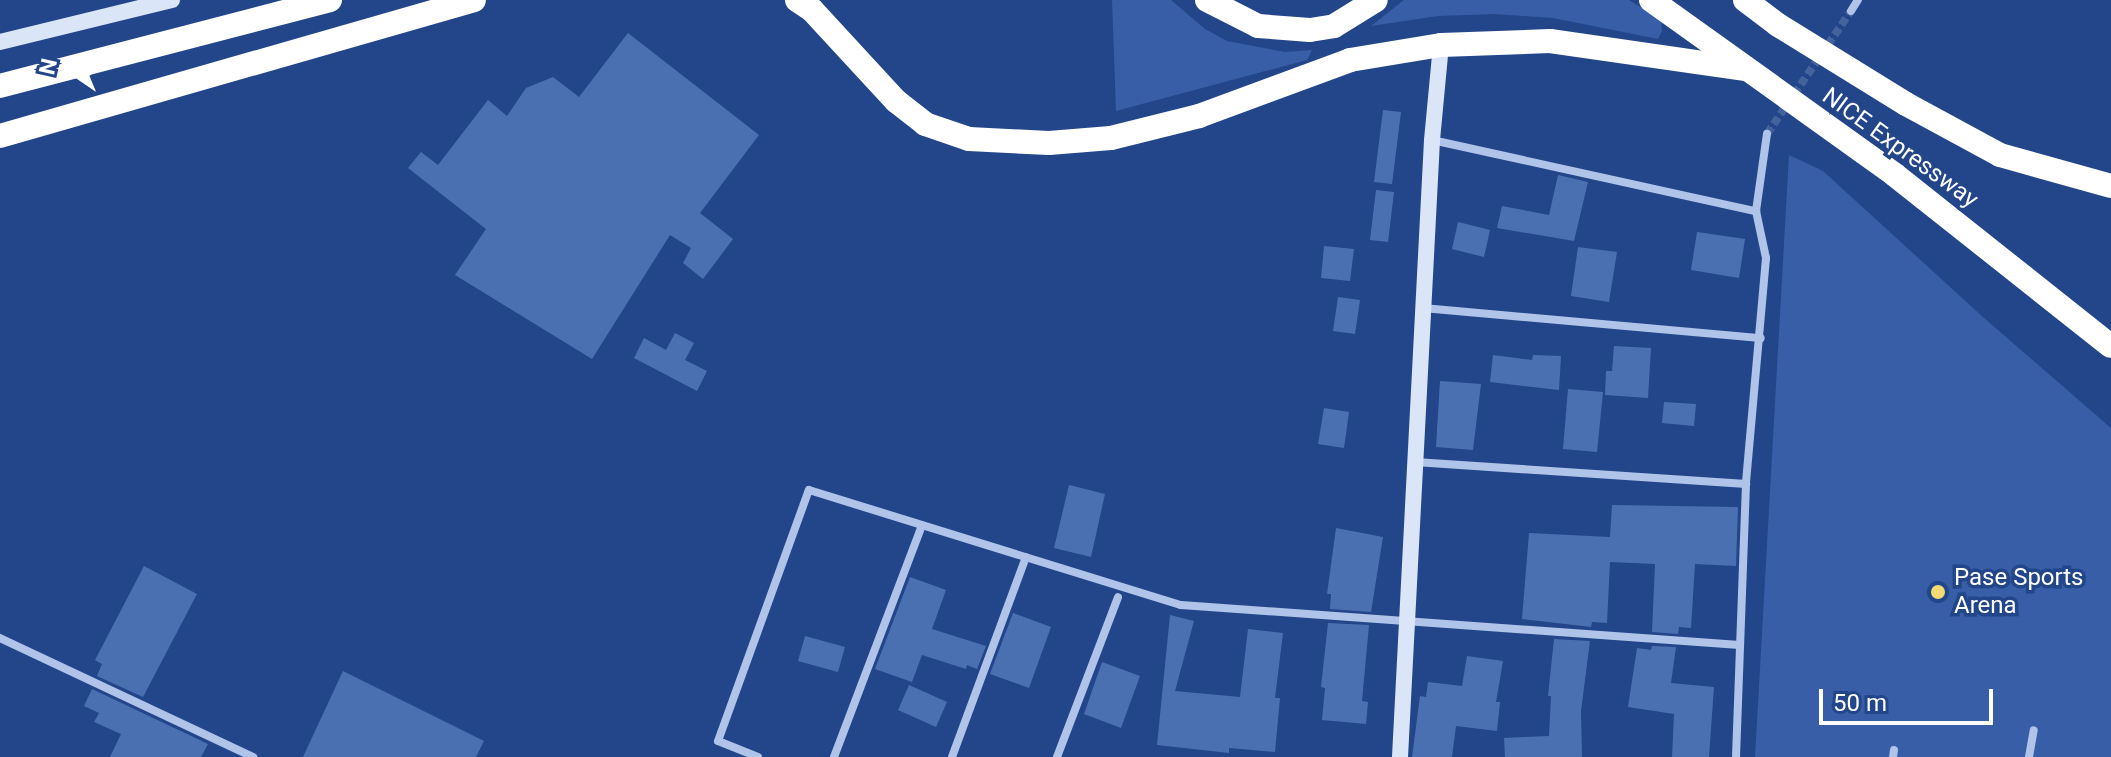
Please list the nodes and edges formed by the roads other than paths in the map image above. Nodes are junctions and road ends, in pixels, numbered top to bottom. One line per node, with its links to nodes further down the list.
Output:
1 (172, 0): 15 (street)
2 (330, 0): 11 (highway)
3 (474, 0): 21 (highway)
4 (797, 0): 17 (highway)
5 (1207, 0): 13 (highway)
6 (1376, 0): 13 (highway)
7 (1651, 0): 18 (highway, NICE Expressway)
8 (1745, 0): 14 (highway, NICE Expressway)
9 (1776, 0): 14 (highway)
10 (1858, 0): 12 (street)
11 (283, 6): 19 (highway)
12 (1851, 11)
13 (1342, 22): 17 (highway)
14 (1778, 25): 23 (highway, NICE Expressway)
15 (0, 42)
16 (1441, 45): 17 (highway); 18 (highway); 22 (street)
17 (1350, 60)
18 (1744, 69): 27 (highway, NICE Expressway)
19 (0, 86)
20 (1767, 134): 24 (street)
21 (0, 136)
22 (1432, 140): 24 (street); 25 (street)
23 (2111, 186)
24 (1756, 211): 26 (street)
25 (1423, 308): 26 (street); 28 (street)
26 (1761, 338): 29 (street)
27 (2111, 346)
28 (1414, 462): 29 (street); 33 (street)
29 (1746, 484): 35 (street)
30 (922, 525): 31 (street); 38 (street); 39 (street)
31 (1026, 557): 33 (street); 40 (street)
32 (1118, 597): 41 (street)
33 (1405, 623): 35 (street); 42 (street)
34 (0, 638): 37 (street)
35 (1740, 645): 43 (street)
36 (2034, 730): 44 (street)
37 (253, 757)
38 (758, 757)
39 (834, 757)
40 (952, 757)
41 (1057, 757)
42 (1400, 757)
43 (1736, 757)
44 (2029, 757)

